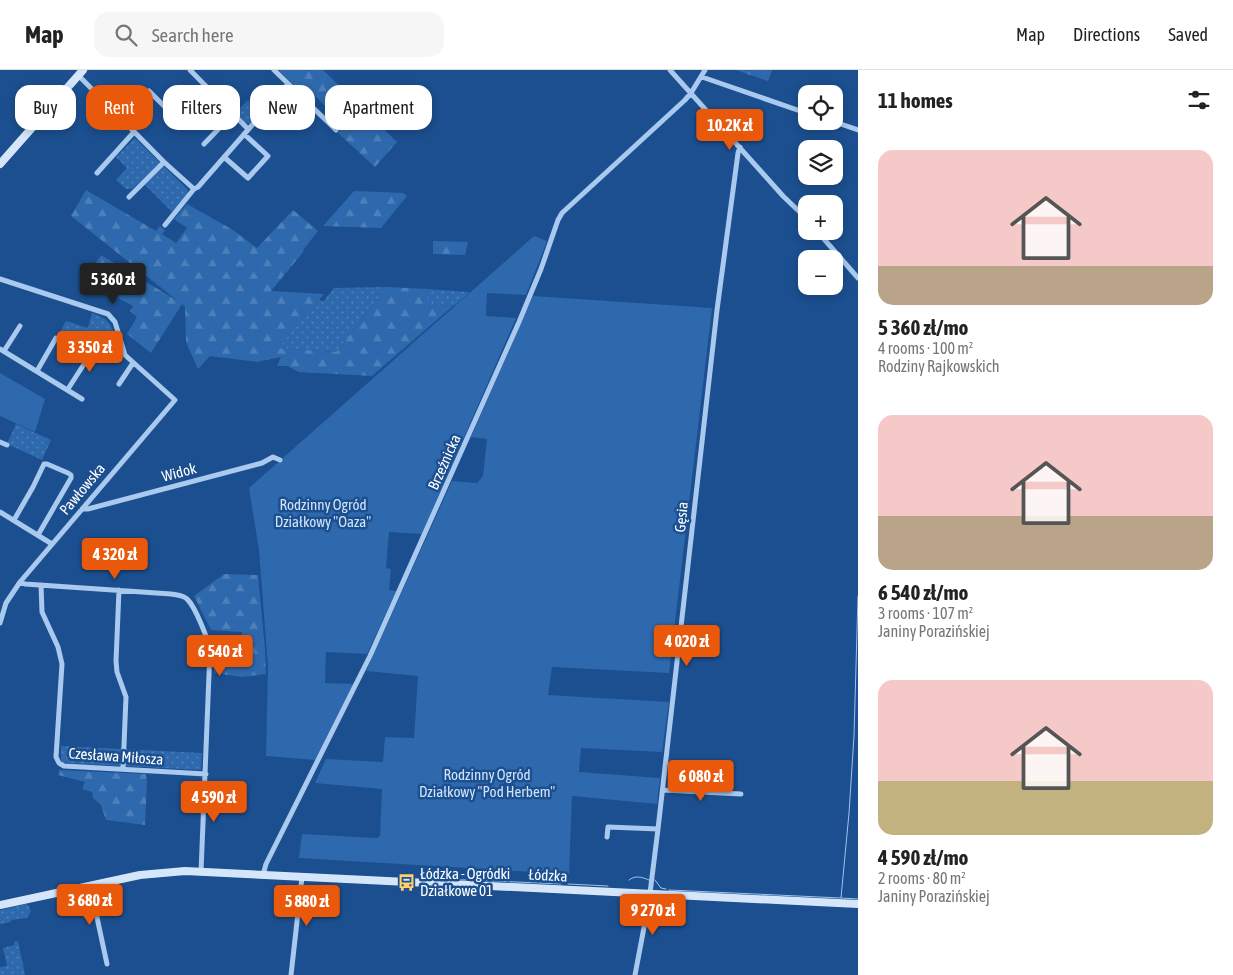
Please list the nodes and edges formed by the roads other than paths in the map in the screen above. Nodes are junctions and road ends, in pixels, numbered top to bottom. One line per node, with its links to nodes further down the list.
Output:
1 (190, 70): 8 (street)
2 (274, 70): 7 (street)
3 (670, 70): 9 (street)
4 (705, 70): 6 (street, Brzeźnicka)
5 (80, 73): 19 (street); 25 (main road)
6 (702, 77): 9 (street, Brzeźnicka); 12 (street)
7 (288, 84): 13 (street); 16 (street)
8 (204, 85)
9 (691, 93): 22 (street); 62 (street, Brzeźnicka)
10 (153, 95): 11 (street)
11 (163, 105)
12 (798, 109)
13 (325, 119)
14 (240, 121): 16 (street)
15 (843, 125): 18 (street)
16 (248, 129): 20 (street)
17 (218, 130): 21 (street)
18 (858, 130)
19 (134, 132): 24 (street); 26 (street)
20 (244, 134): 23 (street); 23 (street)
21 (204, 144)
22 (740, 147): 29 (street); 57 (street, Gęsia)
23 (224, 158): 27 (street)
24 (164, 162): 27 (street); 28 (street)
25 (0, 164)
26 (97, 173)
27 (194, 190): 30 (street)
28 (129, 197)
29 (798, 210)
30 (165, 225)
31 (825, 240): 32 (street)
32 (858, 278)
33 (0, 279): 38 (street)
34 (20, 326): 37 (street)
35 (56, 338): 39 (street)
36 (95, 347): 41 (street)
37 (2, 350): 39 (street)
38 (133, 363): 40 (street); 46 (street, Pawłowska)
39 (37, 371): 41 (street)
40 (119, 384)
41 (68, 389): 42 (street)
42 (82, 398)
43 (0, 442): 44 (street)
44 (7, 445)
45 (280, 460): 46 (street, Widok)
46 (82, 509): 50 (street, Pawłowska)
47 (0, 512): 48 (street)
48 (14, 520): 49 (street); 49 (street)
49 (38, 535): 50 (street)
50 (52, 544): 51 (street, Pawłowska)
51 (20, 582): 52 (street); 54 (street, Pawłowska)
52 (41, 585): 53 (street); 55 (street, Czesława Miłosza)
53 (120, 590): 55 (street); 56 (street)
54 (0, 623)
55 (123, 769): 56 (street, Czesława Miłosza)
56 (206, 774): 61 (street)
57 (663, 790): 58 (street); 59 (street, Gęsia)
58 (741, 794)
59 (658, 829): 60 (street); 65 (street, Gęsia)
60 (607, 837)
61 (201, 872): 62 (main road, Łódzka); 64 (main road, Łódzka)
62 (262, 875): 63 (main road, Łódzka)
63 (302, 877): 65 (main road, Łódzka); 69 (street)
64 (90, 885): 67 (main road, Łódzka); 68 (street)
65 (650, 892): 66 (main road, Łódzka); 70 (street, Gęsia)
66 (858, 904)
67 (0, 905)
68 (107, 964)
69 (291, 975)
70 (635, 975)

